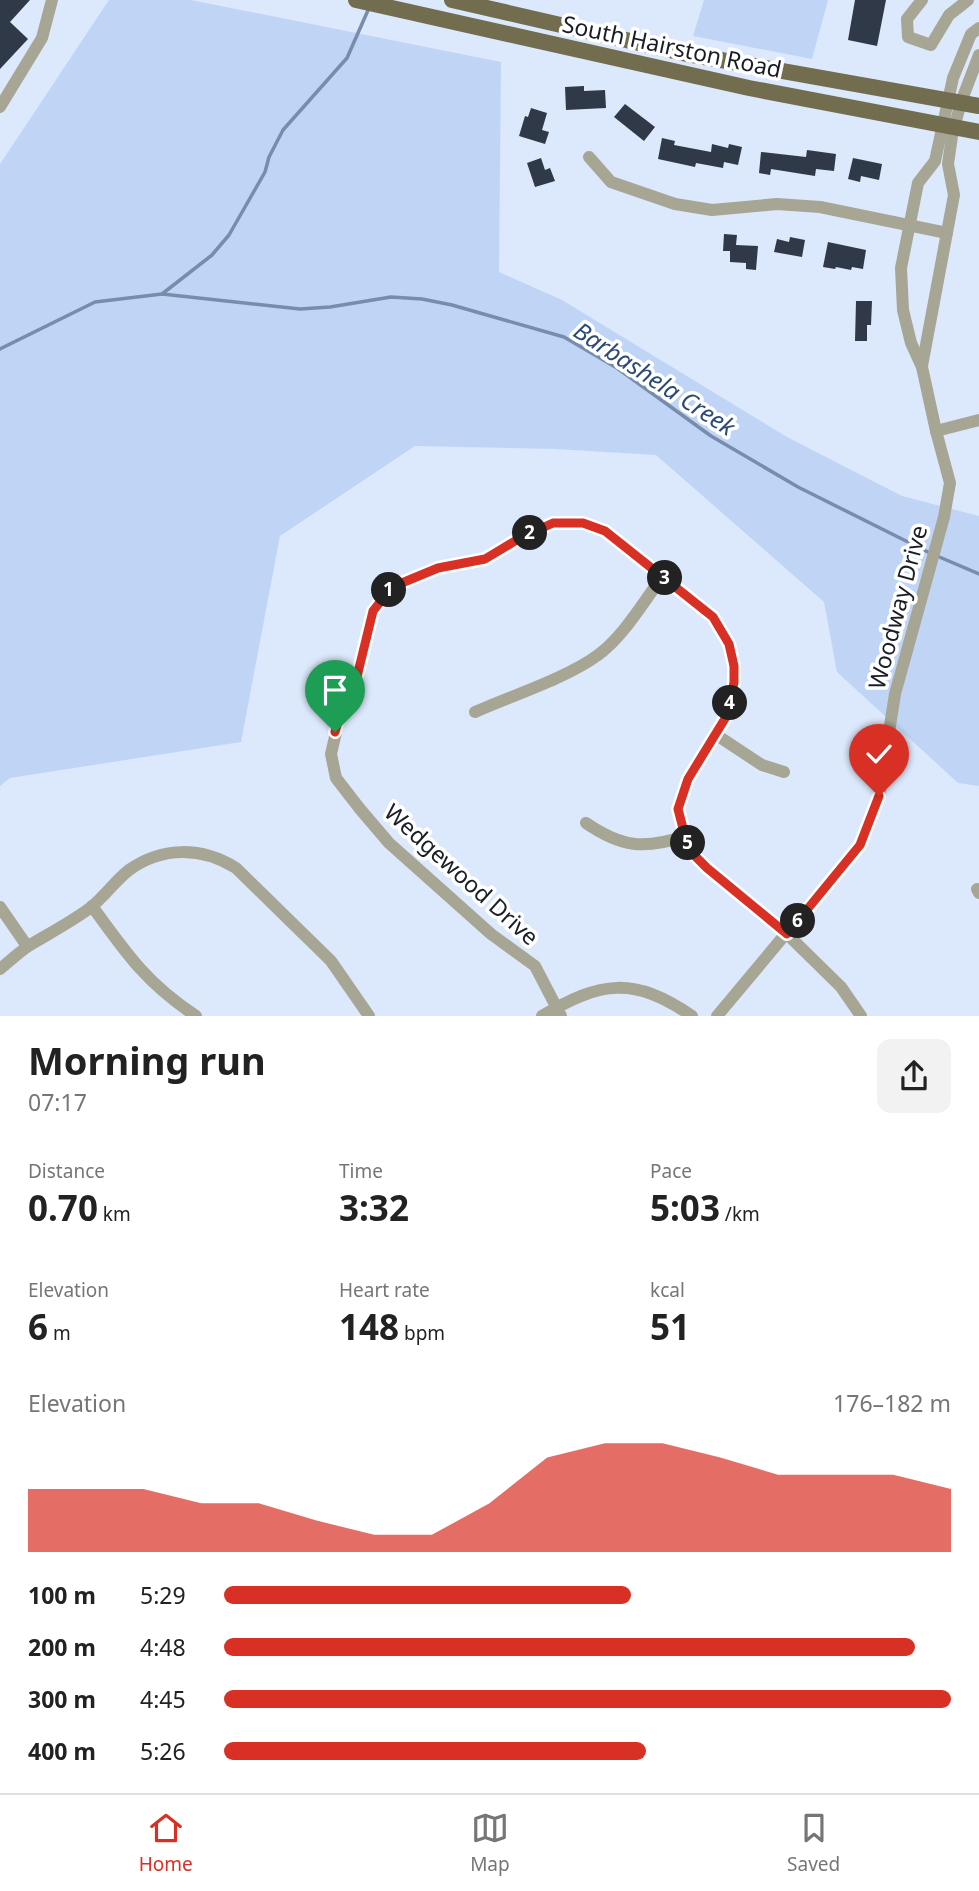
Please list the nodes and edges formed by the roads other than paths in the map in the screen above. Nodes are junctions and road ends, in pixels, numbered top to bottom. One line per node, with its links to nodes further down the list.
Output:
1 (52, 0): 11 (street)
2 (356, 0): 12 (main road, South Hairston Road)
3 (452, 0): 9 (main road, South Hairston Road)
4 (922, 0): 5 (street)
5 (968, 0)
6 (979, 29): 8 (street)
7 (977, 61): 8 (street); 9 (street)
8 (959, 62): 9 (street)
9 (954, 101): 10 (main road, South Hairston Road); 12 (street, Woodway Drive)
10 (979, 106)
11 (0, 107)
12 (948, 125): 13 (main road, South Hairston Road); 15 (street, Woodway Drive); 16 (street, Woodway Drive)
13 (979, 132)
14 (589, 158): 15 (street)
15 (908, 224): 16 (street); 17 (street, Woodway Drive)
16 (947, 233): 17 (street, Woodway Drive)
17 (922, 367): 19 (street, Woodway Drive)
18 (979, 420): 19 (street)
19 (936, 431): 28 (street, Woodway Drive)
20 (663, 576): 21 (street); 22 (street, Wedgewood Drive); 31 (street, Wedgewood Drive)
21 (475, 712)
22 (715, 734): 23 (street); 25 (street, Wedgewood Drive)
23 (784, 772)
24 (586, 823): 25 (street)
25 (685, 836): 28 (street, Wedgewood Drive)
26 (92, 906): 29 (street); 32 (street); 33 (street)
27 (0, 907): 29 (street)
28 (787, 934): 36 (street, Woodway Drive); 37 (street, Wedgewood Drive)
29 (27, 946): 30 (street)
30 (0, 969)
31 (559, 1012): 34 (street); 35 (street)
32 (196, 1016)
33 (369, 1016)
34 (542, 1016)
35 (692, 1016)
36 (716, 1016)
37 (861, 1016)

